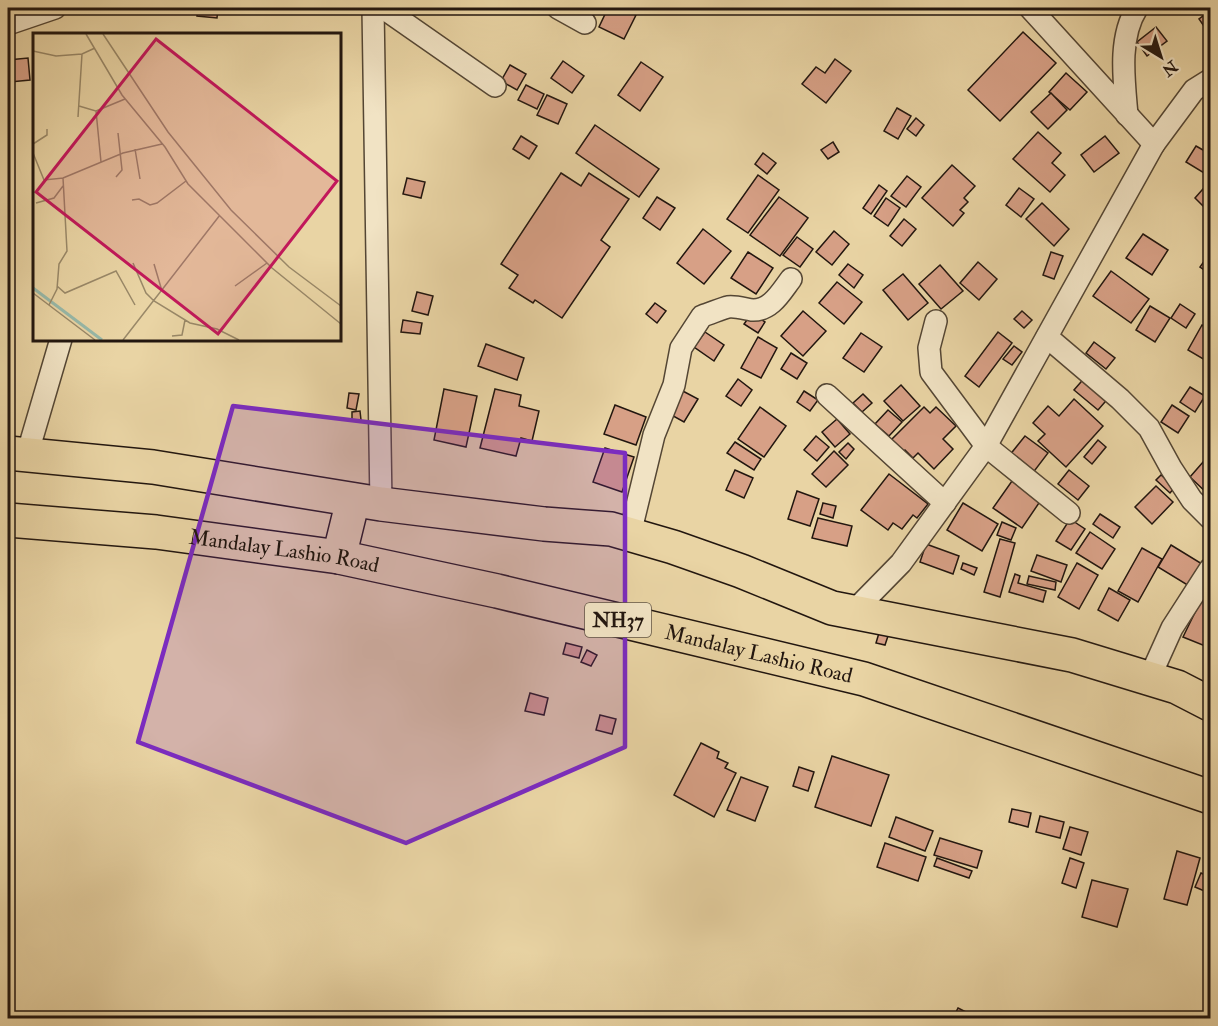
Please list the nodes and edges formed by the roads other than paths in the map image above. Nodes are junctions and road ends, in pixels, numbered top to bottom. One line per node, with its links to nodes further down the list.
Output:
1 (55, 8): 8 (street)
2 (373, 8): 20 (street)
3 (383, 8): 10 (street)
4 (558, 8): 7 (street)
5 (1030, 8): 11 (street)
6 (1137, 8): 11 (street)
7 (585, 23)
8 (8, 24)
9 (1210, 80): 12 (street)
10 (495, 86)
11 (1127, 115): 12 (street)
12 (1154, 144): 15 (street)
13 (791, 279): 25 (street)
14 (936, 321): 18 (street)
15 (1047, 337): 18 (street); 23 (street)
16 (61, 340): 19 (street)
17 (827, 395): 21 (street)
18 (986, 446): 21 (street); 22 (street)
19 (17, 454): 20 (highway)
20 (367, 502): 25 (highway); 26 (highway)
21 (945, 503): 28 (street)
22 (1069, 513)
23 (1210, 518)
24 (8, 520): 26 (highway, Mandalay Lashio Road / NH37)
25 (630, 534): 28 (highway)
26 (339, 557): 31 (highway, Mandalay Lashio Road / NH37)
27 (1210, 568): 29 (street)
28 (853, 612): 29 (highway)
29 (1149, 679): 30 (highway)
30 (1210, 704)
31 (1210, 797)

